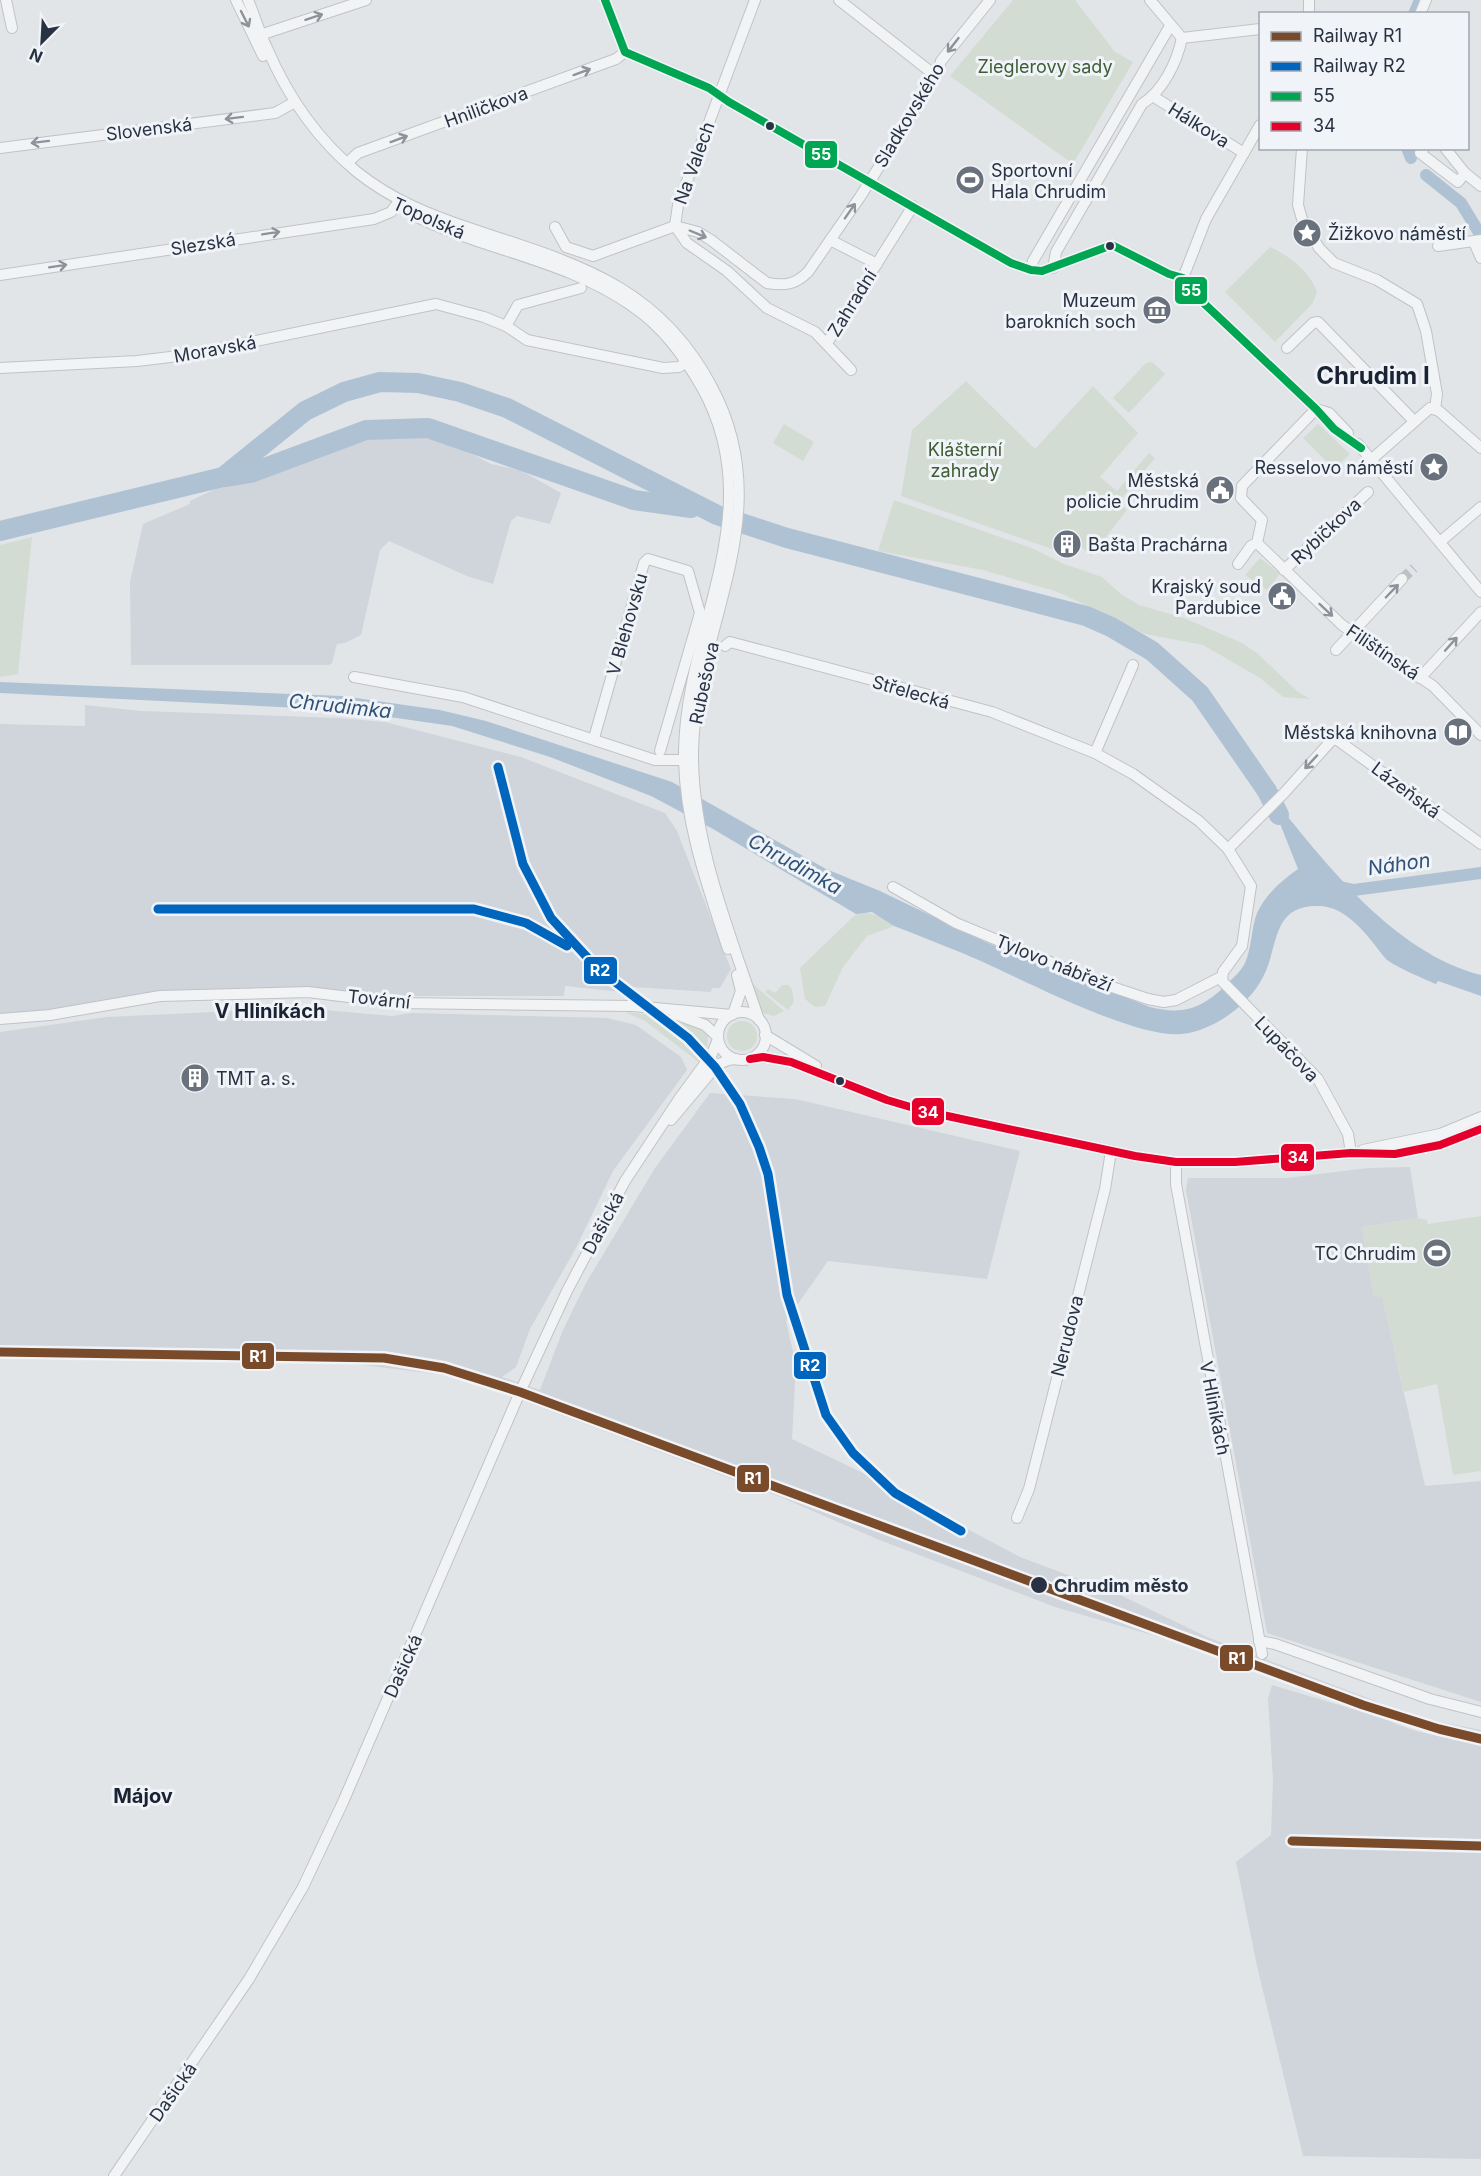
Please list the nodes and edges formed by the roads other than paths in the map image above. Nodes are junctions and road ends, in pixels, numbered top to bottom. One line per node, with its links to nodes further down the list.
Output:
1 (6, 0): 11 (street)
2 (236, 0): 13 (street, Topolská, one-way to 13)
3 (248, 0): 13 (street, Topolská)
4 (366, 0): 13 (street, one-way to 4)
5 (605, 0): 15 (street)
6 (755, 0): 17 (street, Na Valech)
7 (839, 0): 16 (street)
8 (990, 0): 16 (street, Sladkovského, one-way to 16)
9 (1150, 0): 10 (street)
10 (1170, 26): 14 (street); 40 (street)
11 (12, 28)
12 (1259, 29): 14 (street)
13 (258, 36): 19 (street, Topolská)
14 (1182, 38): 18 (street)
15 (625, 52): 17 (street); 26 (street, Hniličkova, one-way to 15)
16 (936, 76): 28 (street, Sladkovského)
17 (719, 95): 28 (street); 32 (street, Na Valech)
18 (1154, 97): 25 (street, Hálkova); 39 (street)
19 (293, 104): 21 (street, Slovenská, one-way to 21); 26 (street, Topolská); 30 (street, Topolská)
20 (1259, 127): 25 (street)
21 (0, 148)
22 (1302, 150): 52 (street)
23 (1420, 150): 27 (street)
24 (1447, 150): 27 (street)
25 (1244, 153): 42 (street)
26 (347, 163): 30 (street, Topolská)
27 (1465, 173): 29 (street)
28 (869, 182): 31 (street); 34 (street, Sladkovského, one-way to 28)
29 (1481, 186)
30 (398, 203): 41 (street, Slezská, one-way to 30); 48 (street, Topolská)
31 (913, 206): 38 (street, Zahradní); 40 (street)
32 (675, 226): 33 (street); 43 (street, Na Valech, one-way to 43); 46 (street, Na Valech)
33 (555, 227)
34 (830, 240): 38 (street, Zahradní); 43 (street, Sladkovského)
35 (1478, 241): 36 (street); 37 (street)
36 (1438, 246)
37 (1481, 258)
38 (877, 264): 46 (street, Zahradní)
39 (1053, 268): 40 (street); 42 (street)
40 (1031, 270)
41 (0, 275)
42 (1183, 278): 51 (street)
43 (786, 285)
44 (581, 288): 45 (street)
45 (506, 326): 48 (street); 49 (street, Moravská)
46 (827, 343): 50 (street, Na Valech)
47 (1287, 348): 53 (street)
48 (690, 360): 75 (street, Rubešova)
49 (0, 368)
50 (851, 370)
51 (1316, 409): 55 (street); 59 (street)
52 (1436, 409): 53 (street); 54 (street)
53 (1413, 420): 55 (street)
54 (1481, 447)
55 (1372, 459): 58 (street)
56 (1368, 492): 61 (street, Rybičkova)
57 (1481, 507): 58 (street)
58 (1441, 541): 63 (street)
59 (1257, 543): 60 (street); 61 (street, Filištínská)
60 (1238, 564)
61 (1284, 570): 65 (street, Filištínská, one-way to 65)
62 (1402, 579): 65 (street, one-way to 62)
63 (1481, 592)
64 (1481, 612): 70 (street, one-way to 64)
65 (1352, 632): 67 (street); 70 (street, Filištínská)
66 (725, 646): 74 (street, Střelecká)
67 (1336, 650)
68 (1133, 665): 74 (street)
69 (354, 677): 72 (street)
70 (1420, 678): 71 (street, Filištínská)
71 (1481, 735)
72 (594, 738): 73 (street, V Blehovsku); 75 (street)
73 (660, 752)
74 (1095, 753): 78 (street, Střelecká)
75 (689, 760): 76 (street, Rubešova)
76 (698, 833): 83 (street, Rubešova); 85 (street, Rubešova)
77 (1481, 844): 78 (street, Lázeňská, one-way to 78)
78 (1228, 849): 80 (street, Střelecká)
79 (893, 887): 81 (street, Tylovo nábřeží)
80 (1251, 895): 81 (street, Tylovo nábřeží)
81 (1223, 981): 94 (street, Lupáčova)
82 (652, 1008): 83 (street, Tovární); 84 (street, Tovární); 87 (street, Tovární)
83 (732, 1015): 85 (street); 87 (street)
84 (0, 1019)
85 (759, 1020): 86 (street)
86 (765, 1035): 88 (street); 89 (street)
87 (718, 1038): 88 (street); 92 (street, Dašická)
88 (744, 1059): 89 (street); 92 (street, Dašická)
89 (844, 1082): 93 (street)
90 (1481, 1117): 94 (street)
91 (1481, 1129): 94 (street)
92 (656, 1136): 100 (street, Dašická)
93 (1111, 1151): 95 (street); 96 (street, Nerudova)
94 (1351, 1153): 95 (street)
95 (1176, 1162): 97 (street, V Hliníkách)
96 (1017, 1518)
97 (1260, 1641): 98 (street, V Hliníkách); 99 (street)
98 (1262, 1654)
99 (1481, 1712)
100 (114, 2176)

